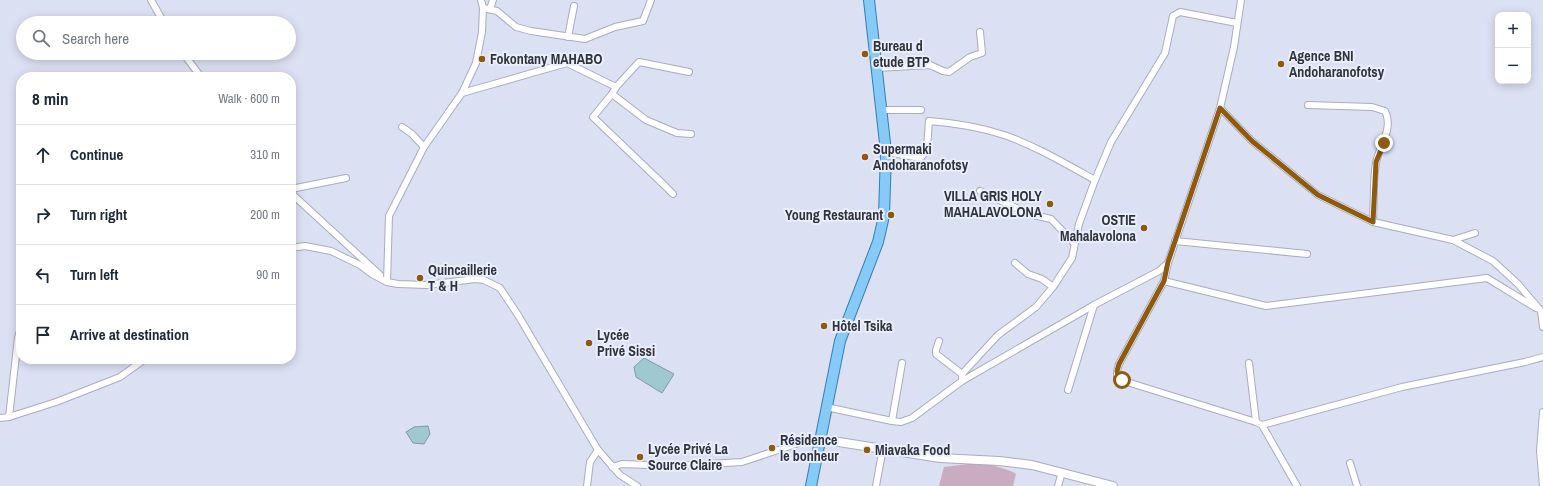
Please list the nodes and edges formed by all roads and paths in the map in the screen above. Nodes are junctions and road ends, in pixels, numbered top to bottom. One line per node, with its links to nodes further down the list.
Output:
1 (151, 0): 10 (street)
2 (481, 0): 8 (street)
3 (493, 0): 9 (street)
4 (651, 0): 13 (street)
5 (869, 0): 15 (main road)
6 (1241, 0): 11 (street)
7 (574, 6): 13 (street)
8 (483, 8): 9 (street); 19 (street)
9 (490, 9): 13 (street)
10 (160, 16)
11 (1237, 23): 22 (street); 30 (street)
12 (980, 32): 15 (street)
13 (568, 37)
14 (188, 60): 16 (street)
15 (876, 68): 23 (main road)
16 (197, 72)
17 (689, 72): 18 (street)
18 (616, 87): 19 (street); 20 (street)
19 (462, 93): 27 (street)
20 (612, 94): 26 (street); 33 (street)
21 (1308, 105): 35 (street)
22 (1220, 108): 35 (street); 38 (street)
23 (881, 110): 24 (street); 28 (main road)
24 (921, 110)
25 (402, 127): 27 (street)
26 (691, 134)
27 (424, 147): 45 (street)
28 (886, 152): 30 (street); 58 (main road)
29 (346, 178): 31 (street)
30 (1095, 180): 39 (street)
31 (296, 188)
32 (980, 191): 39 (street)
33 (673, 194)
34 (296, 198): 45 (street)
35 (1373, 222): 37 (street)
36 (1475, 233): 37 (street)
37 (1452, 240): 48 (street)
38 (1175, 241): 41 (street); 42 (street)
39 (1074, 243): 46 (street)
40 (296, 247): 45 (street)
41 (1307, 254)
42 (1168, 262): 44 (street); 47 (street)
43 (1015, 263): 46 (street)
44 (1164, 281): 48 (street); 63 (street)
45 (387, 282): 67 (street)
46 (1053, 287): 56 (street)
47 (1094, 305): 56 (street); 57 (street)
48 (1541, 311): 49 (street)
49 (1543, 327)
50 (939, 341): 56 (street)
51 (16, 354): 60 (street)
52 (1543, 357): 64 (street)
53 (902, 363): 62 (street)
54 (1249, 363): 63 (street)
55 (138, 364): 60 (street)
56 (962, 378): 62 (street)
57 (1068, 390)
58 (826, 408): 62 (street); 65 (main road)
59 (1543, 412): 79 (street)
60 (8, 417): 61 (street)
61 (0, 418)
62 (892, 421)
63 (1256, 422): 64 (street)
64 (1262, 425): 77 (street)
65 (820, 439): 66 (street); 69 (street); 73 (main road)
66 (883, 448): 70 (street); 74 (street)
67 (598, 450): 69 (street); 71 (street)
68 (1350, 463): 78 (street)
69 (612, 467): 72 (street)
70 (1062, 472): 75 (street); 76 (street)
71 (588, 486)
72 (636, 486)
73 (811, 486)
74 (876, 486)
75 (1058, 486)
76 (1113, 486)
77 (1297, 486)
78 (1357, 486)
79 (1543, 486)

